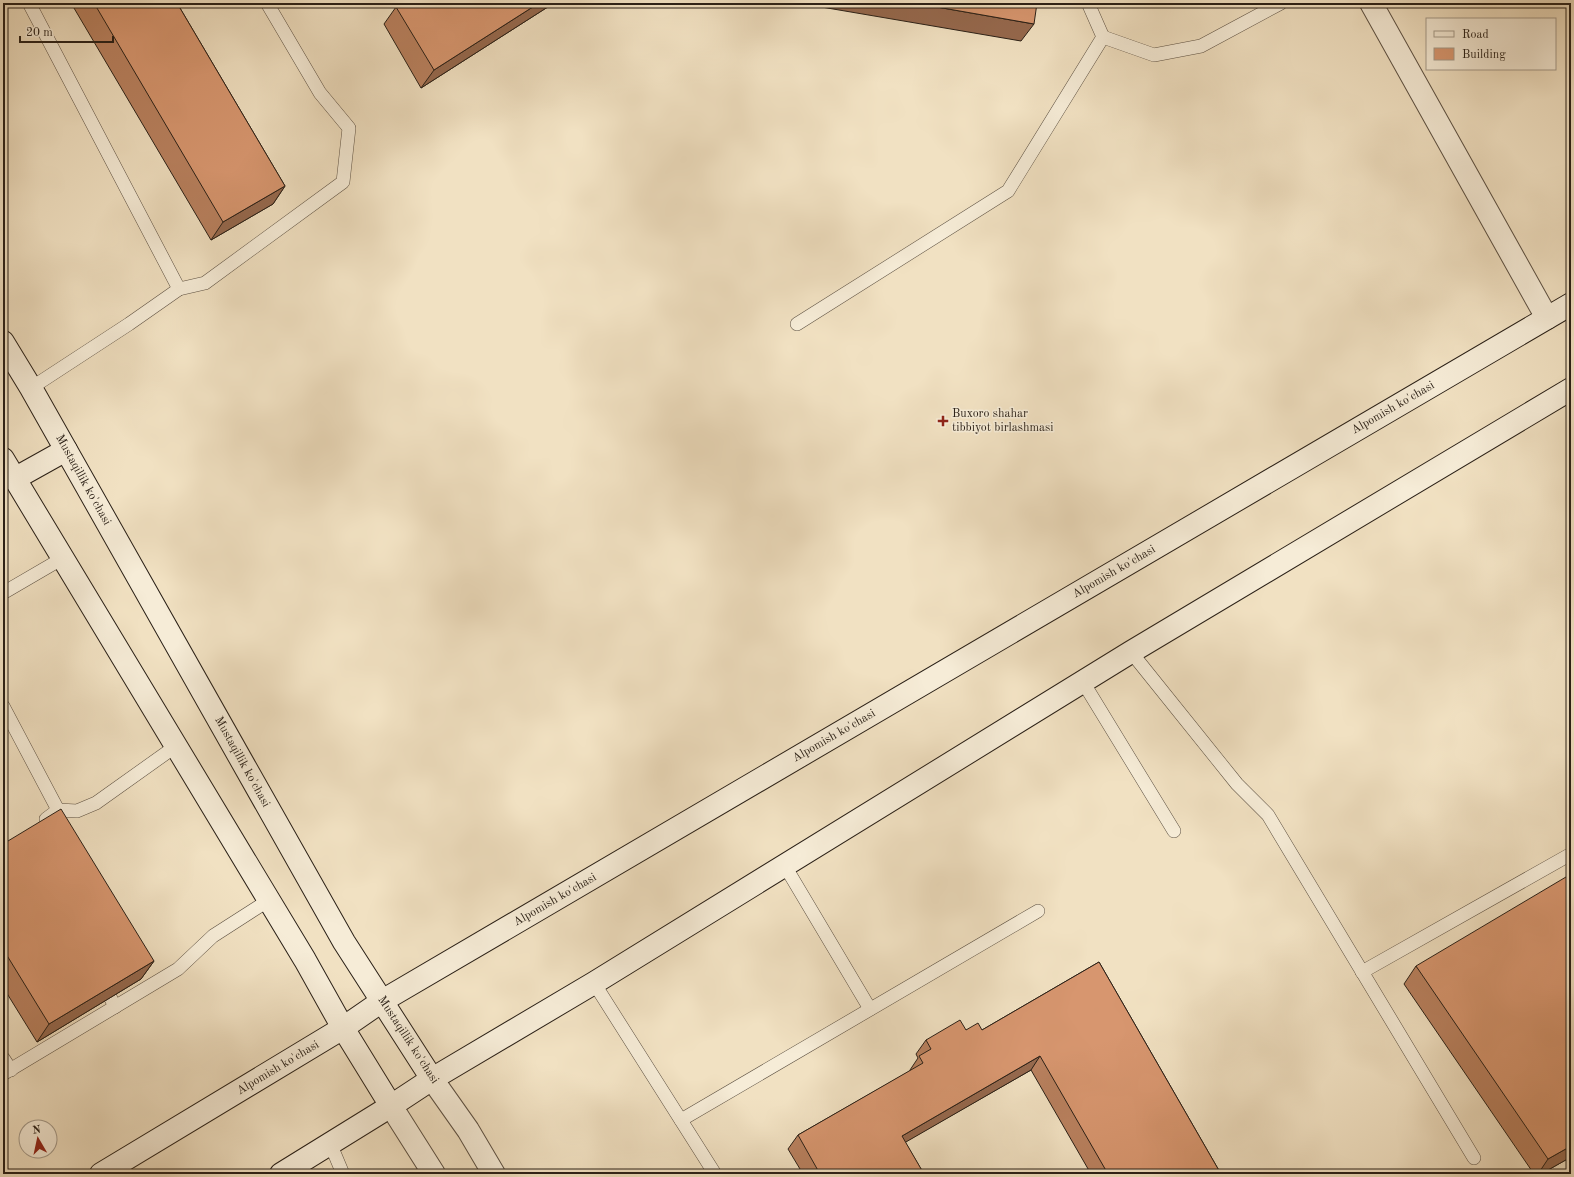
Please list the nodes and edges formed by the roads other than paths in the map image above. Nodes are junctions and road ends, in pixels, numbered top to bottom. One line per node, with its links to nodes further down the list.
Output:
1 (29, 3): 7 (lane)
2 (267, 3): 7 (lane)
3 (1088, 3): 6 (lane)
4 (1281, 3): 6 (lane)
5 (1371, 3): 9 (main road)
6 (1103, 37): 10 (lane)
7 (179, 289): 12 (lane)
8 (1571, 304): 9 (main road, Alpomish ko'chasi)
9 (1547, 318): 33 (main road, Alpomish ko'chasi)
10 (797, 324)
11 (3, 342): 12 (main road, Mustaqillik ko'chasi)
12 (31, 388): 14 (main road, Mustaqillik ko'chasi)
13 (1571, 389): 19 (main road)
14 (66, 450): 16 (main road); 33 (main road, Mustaqillik ko'chasi)
15 (3, 459): 16 (main road)
16 (14, 479): 17 (main road)
17 (63, 558): 18 (lane); 22 (main road)
18 (3, 593)
19 (1131, 652): 20 (main road); 30 (lane)
20 (1083, 682): 25 (lane); 27 (main road)
21 (3, 706): 23 (lane)
22 (176, 746): 23 (lane); 28 (main road)
23 (58, 810): 24 (lane)
24 (37, 826)
25 (1174, 831)
26 (1571, 854): 30 (lane)
27 (785, 866): 32 (main road); 35 (lane)
28 (269, 900): 34 (lane); 36 (main road)
29 (1038, 911): 35 (lane)
30 (1362, 972): 43 (lane)
31 (98, 973): 34 (lane)
32 (594, 983): 39 (main road); 41 (lane)
33 (382, 1001): 36 (main road, Alpomish ko'chasi); 39 (main road, Mustaqillik ko'chasi)
34 (116, 1007): 38 (lane)
35 (870, 1009): 41 (lane)
36 (343, 1028): 40 (main road); 44 (main road, Alpomish ko'chasi)
37 (3, 1058): 38 (lane)
38 (7, 1072)
39 (432, 1079): 40 (main road); 48 (main road, Mustaqillik ko'chasi)
40 (391, 1106): 42 (main road); 47 (main road)
41 (681, 1120): 49 (lane)
42 (330, 1143): 45 (main road); 46 (lane)
43 (1474, 1158)
44 (102, 1174)
45 (281, 1174)
46 (343, 1174)
47 (434, 1174)
48 (494, 1174)
49 (715, 1174)

